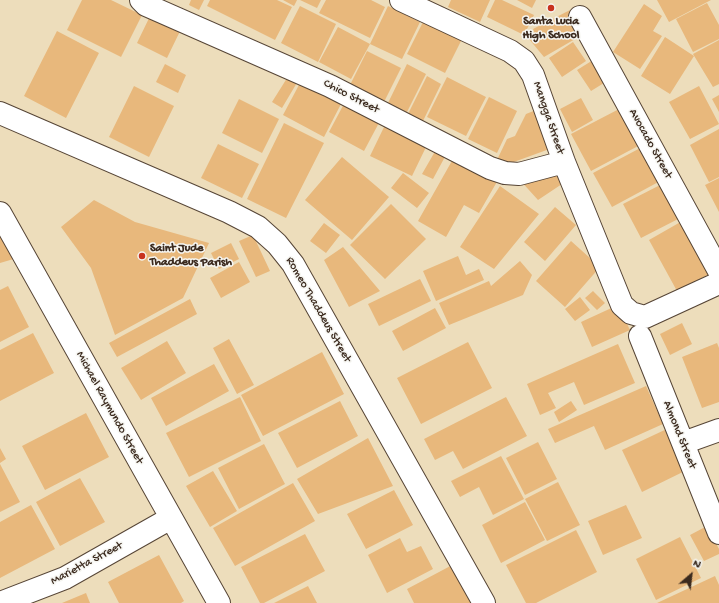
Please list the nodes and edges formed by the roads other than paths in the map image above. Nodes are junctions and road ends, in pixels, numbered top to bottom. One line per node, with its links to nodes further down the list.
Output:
1 (141, 0): 5 (street, Chico Street)
2 (401, 0): 5 (street, Mangga Street)
3 (580, 17): 7 (street, Avocado Street)
4 (0, 113): 16 (street, Romeo Thaddeus Street)
5 (564, 162): 8 (street, Mangga Street)
6 (0, 213): 12 (street, Michael Raymundo Street)
7 (719, 271)
8 (719, 283)
9 (640, 336): 11 (street, Almond Street)
10 (719, 430): 11 (street)
11 (683, 444): 13 (street, Almond Street)
12 (171, 518): 14 (street, Marietta Street); 15 (street, Michael Raymundo Street)
13 (719, 533)
14 (0, 603)
15 (219, 603)
16 (484, 603)

